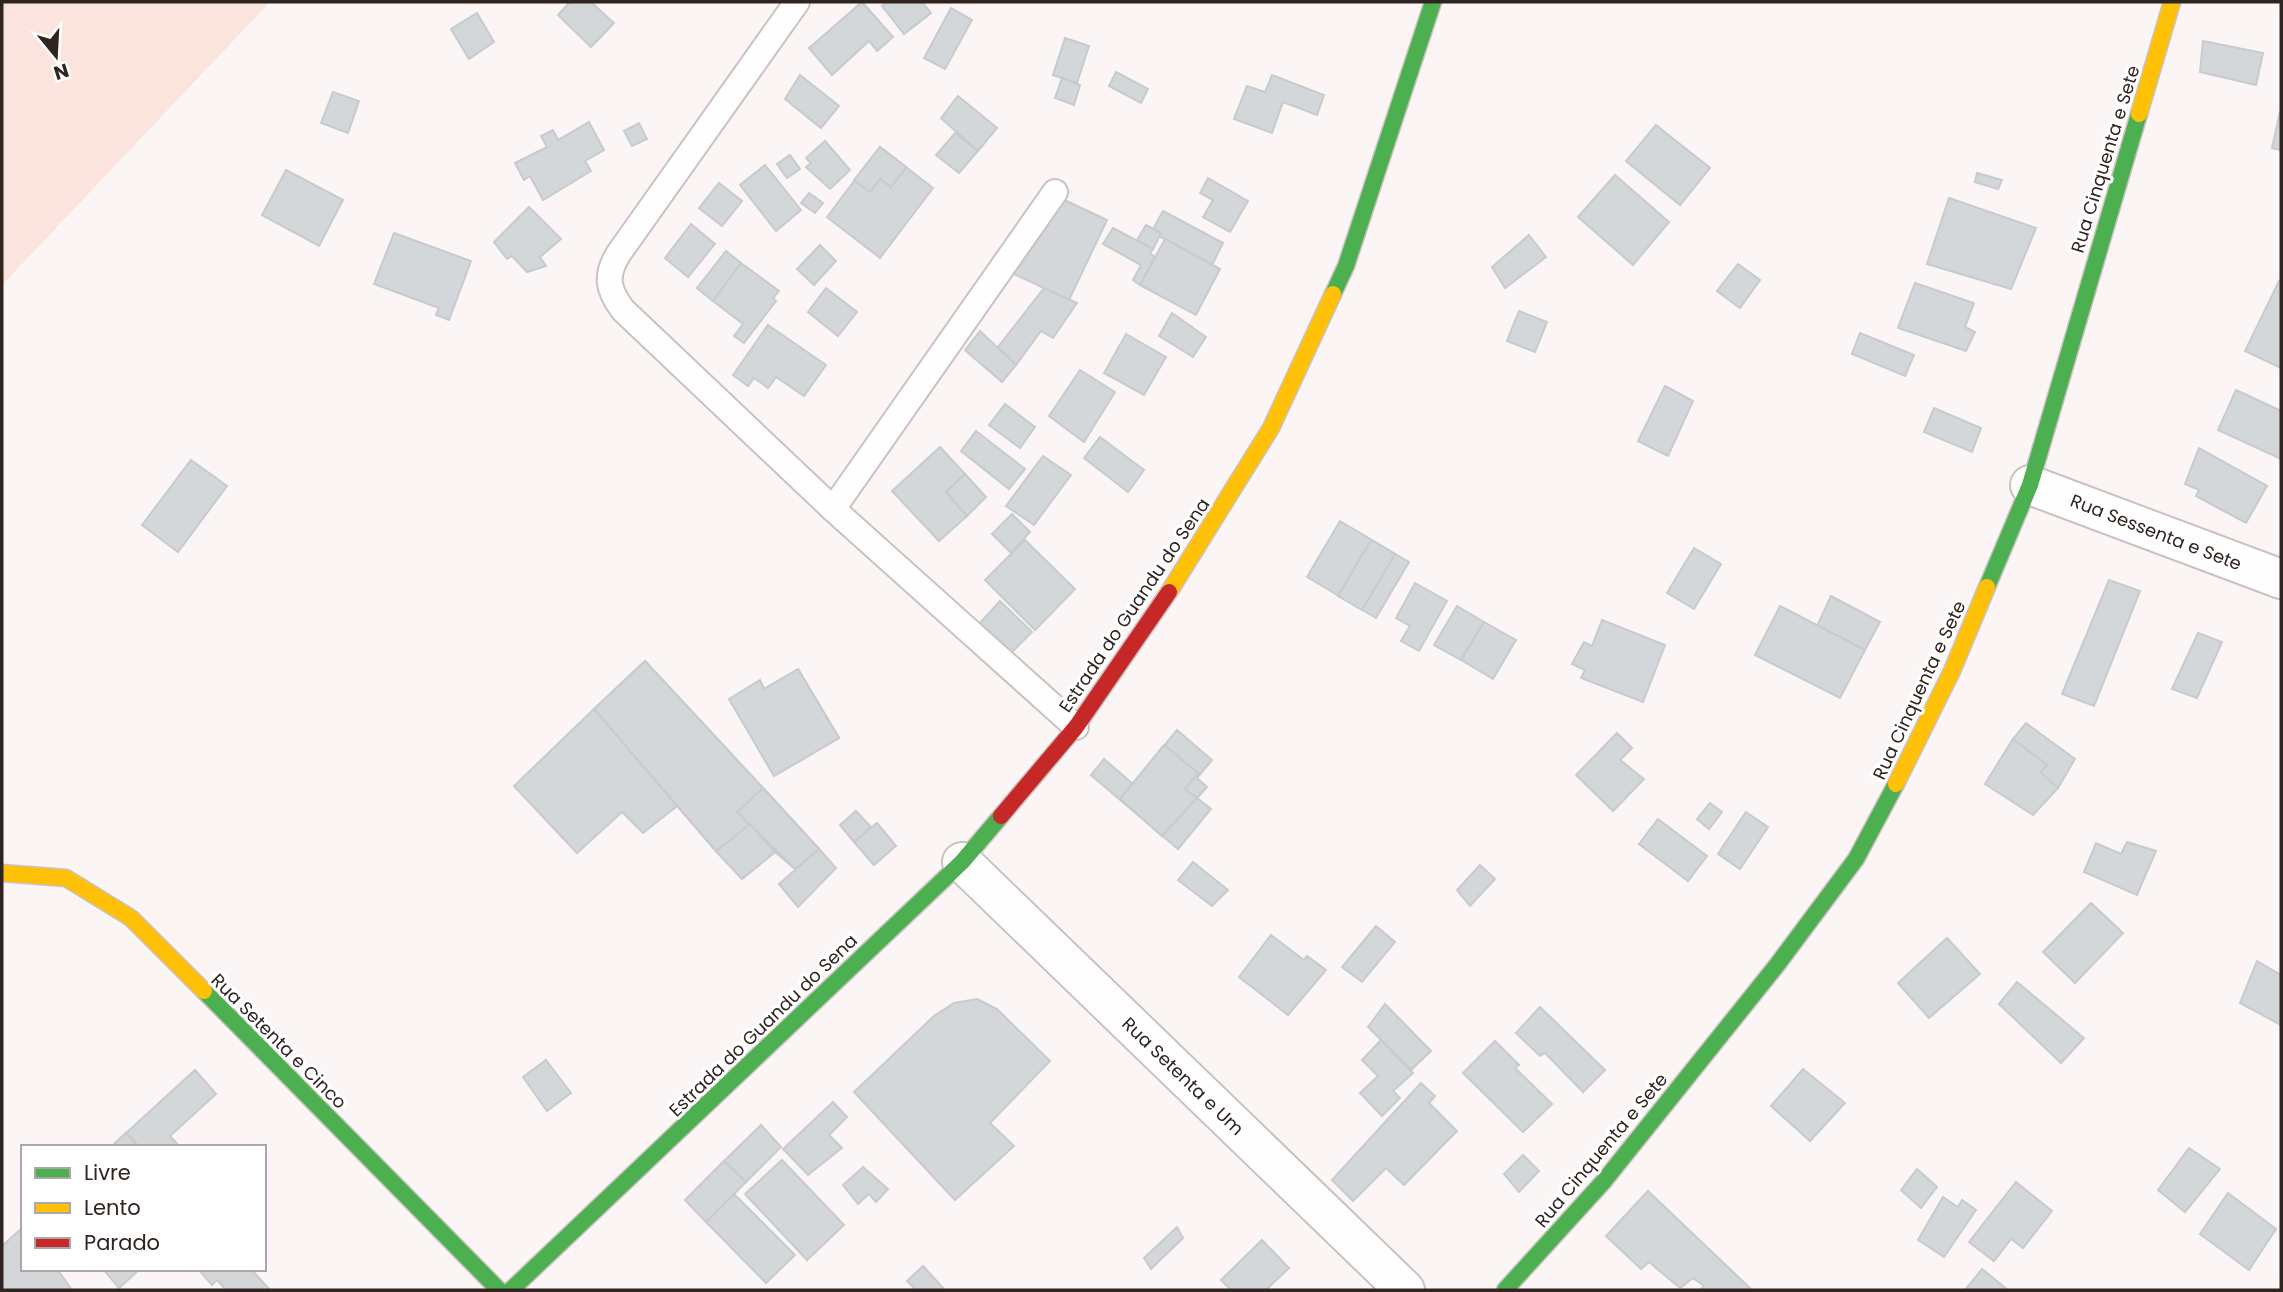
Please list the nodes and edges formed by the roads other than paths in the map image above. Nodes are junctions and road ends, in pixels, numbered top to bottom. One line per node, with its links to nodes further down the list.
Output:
1 (797, 2): 6 (lane)
2 (1433, 2): 8 (street, Estrada do Guandu do Sena)
3 (2172, 2): 5 (street, Rua Cinquenta e Sete)
4 (1055, 192): 6 (lane)
5 (2030, 485): 7 (street, Rua Sessenta e Sete); 14 (street, Rua Cinquenta e Sete)
6 (833, 509): 8 (lane)
7 (2281, 579)
8 (1076, 727): 9 (street, Estrada do Guandu do Sena)
9 (962, 862): 12 (street, Estrada do Guandu do Sena); 13 (street, Rua Setenta e Um)
10 (2, 873): 11 (street, Rua Setenta e Cinco)
11 (499, 1290)
12 (511, 1290)
13 (1405, 1290)
14 (1505, 1290)

